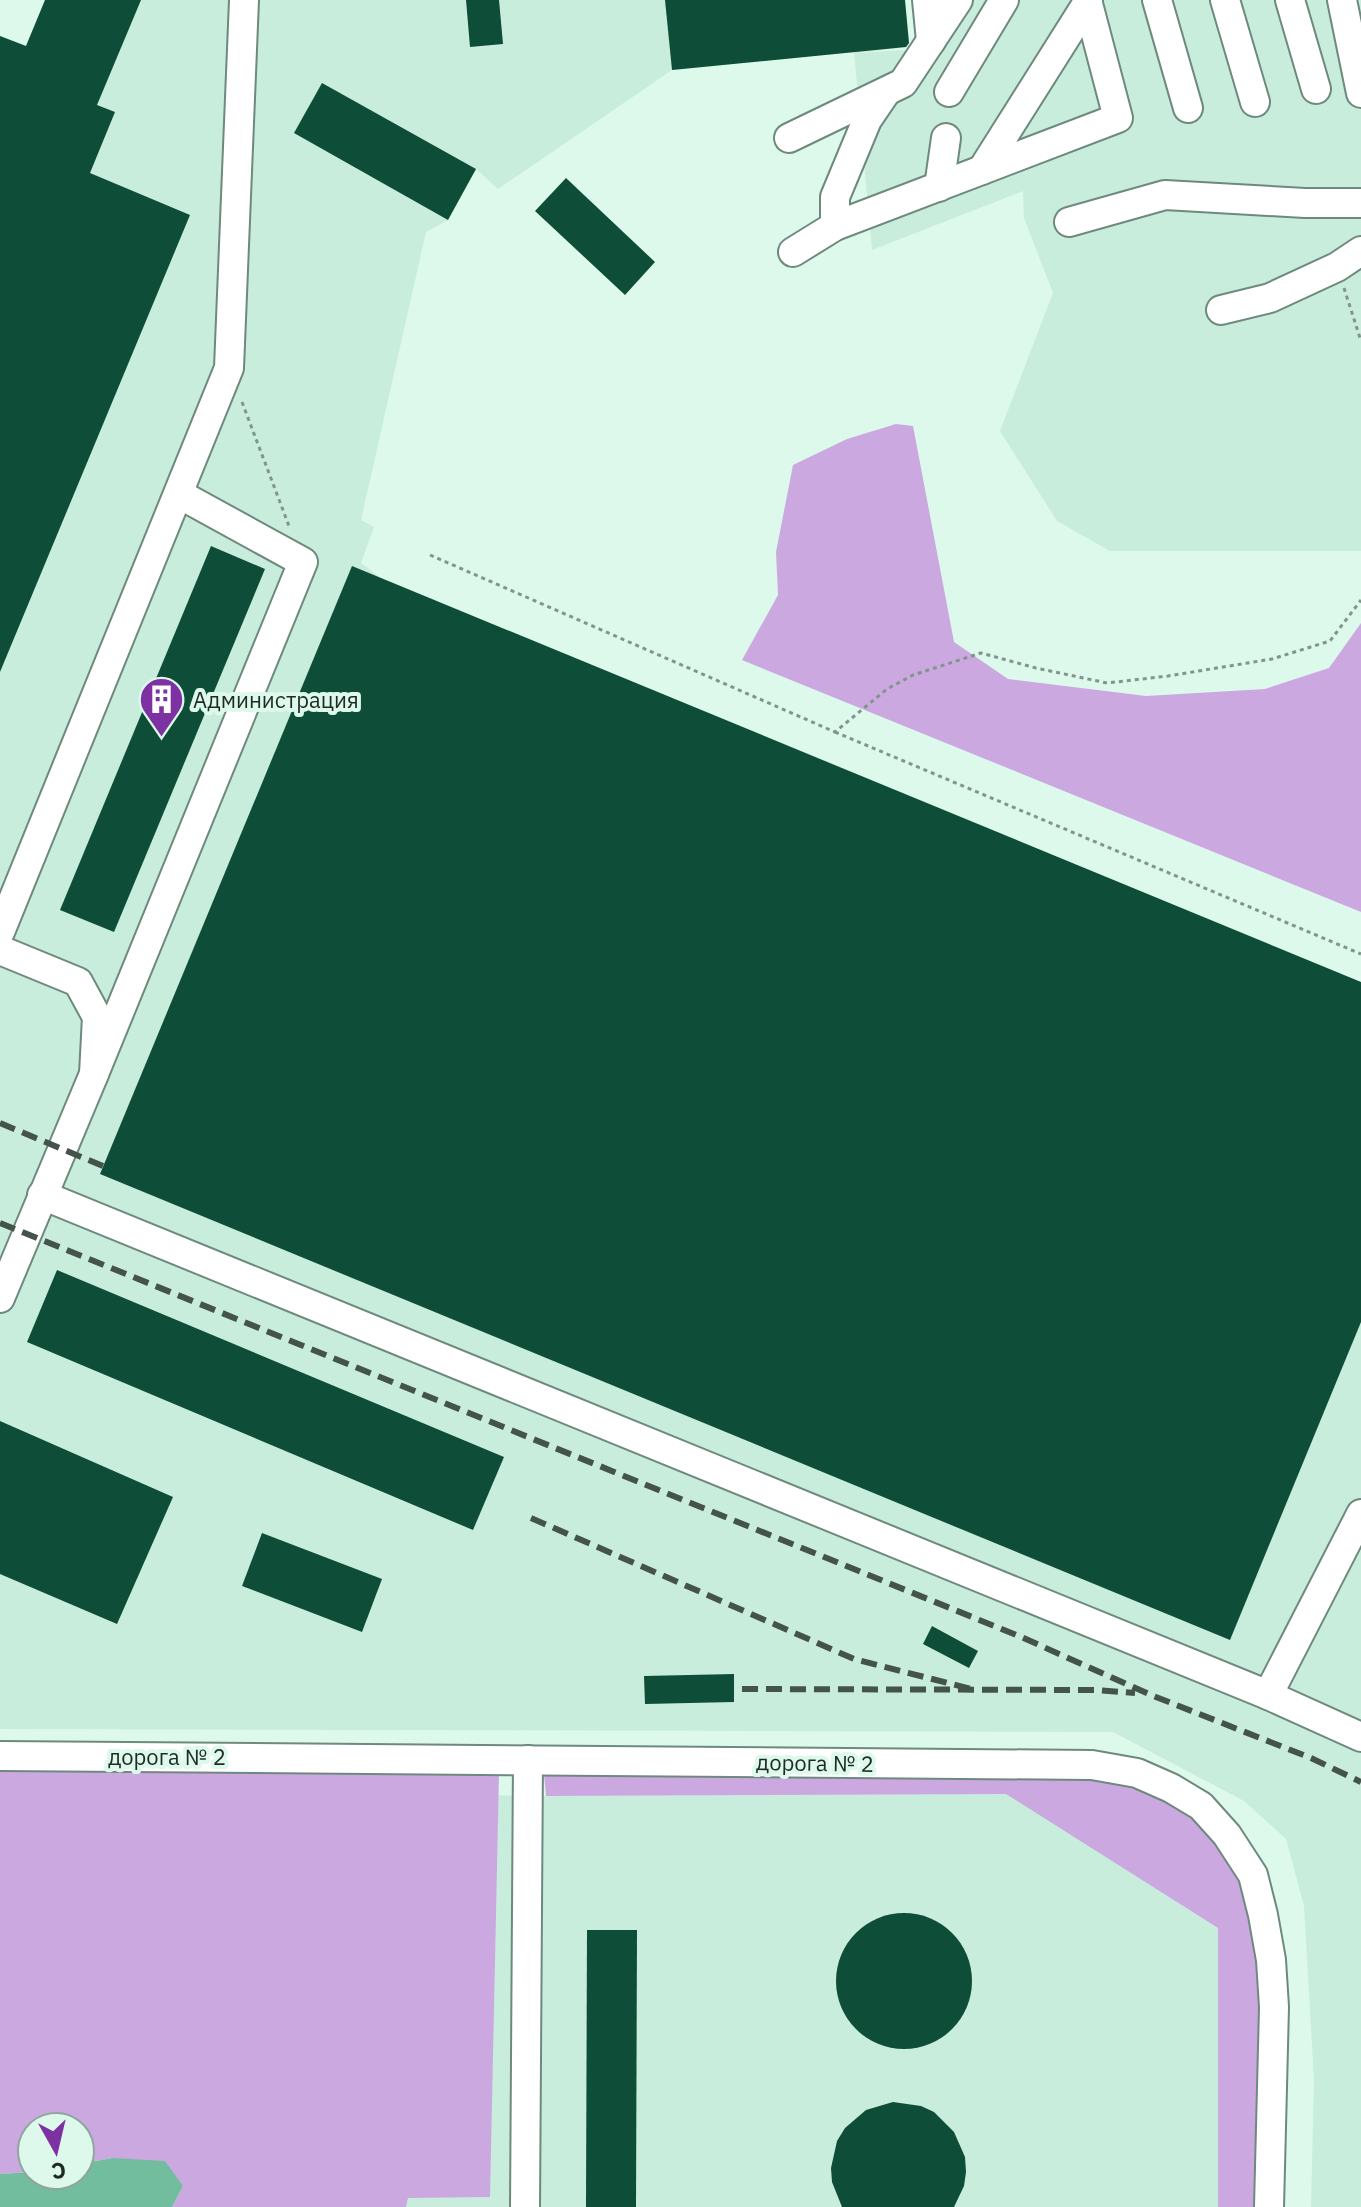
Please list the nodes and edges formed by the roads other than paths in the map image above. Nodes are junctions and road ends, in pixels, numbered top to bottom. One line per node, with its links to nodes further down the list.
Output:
1 (244, 0): 27 (street)
2 (927, 0): 10 (street)
3 (958, 0): 10 (street)
4 (1004, 0): 13 (street)
5 (1157, 0): 16 (street)
6 (1225, 0): 15 (street)
7 (1290, 0): 11 (street)
8 (1342, 0): 14 (street)
9 (1088, 1): 19 (street); 19 (street)
10 (931, 41): 12 (street)
11 (1316, 89)
12 (887, 91): 17 (street); 23 (street)
13 (949, 92)
14 (1361, 93)
15 (1255, 102)
16 (1188, 108)
17 (789, 138)
18 (946, 138): 20 (street)
19 (982, 170): 20 (street)
20 (939, 187): 23 (street)
21 (1361, 203): 22 (street)
22 (1069, 222)
23 (835, 226): 25 (street)
24 (1361, 251): 26 (street)
25 (793, 252)
26 (1221, 310)
27 (179, 494): 28 (street); 30 (street)
28 (0, 932)
29 (0, 950): 30 (street)
30 (94, 1074): 31 (street)
31 (42, 1195): 32 (street); 34 (street)
32 (0, 1298)
33 (1361, 1514): 34 (street)
34 (1268, 1695): 35 (street)
35 (1361, 1737)
36 (0, 1756): 37 (street, дорога № 2)
37 (528, 1760): 38 (street); 39 (street, дорога № 2)
38 (525, 2207)
39 (1269, 2207)

